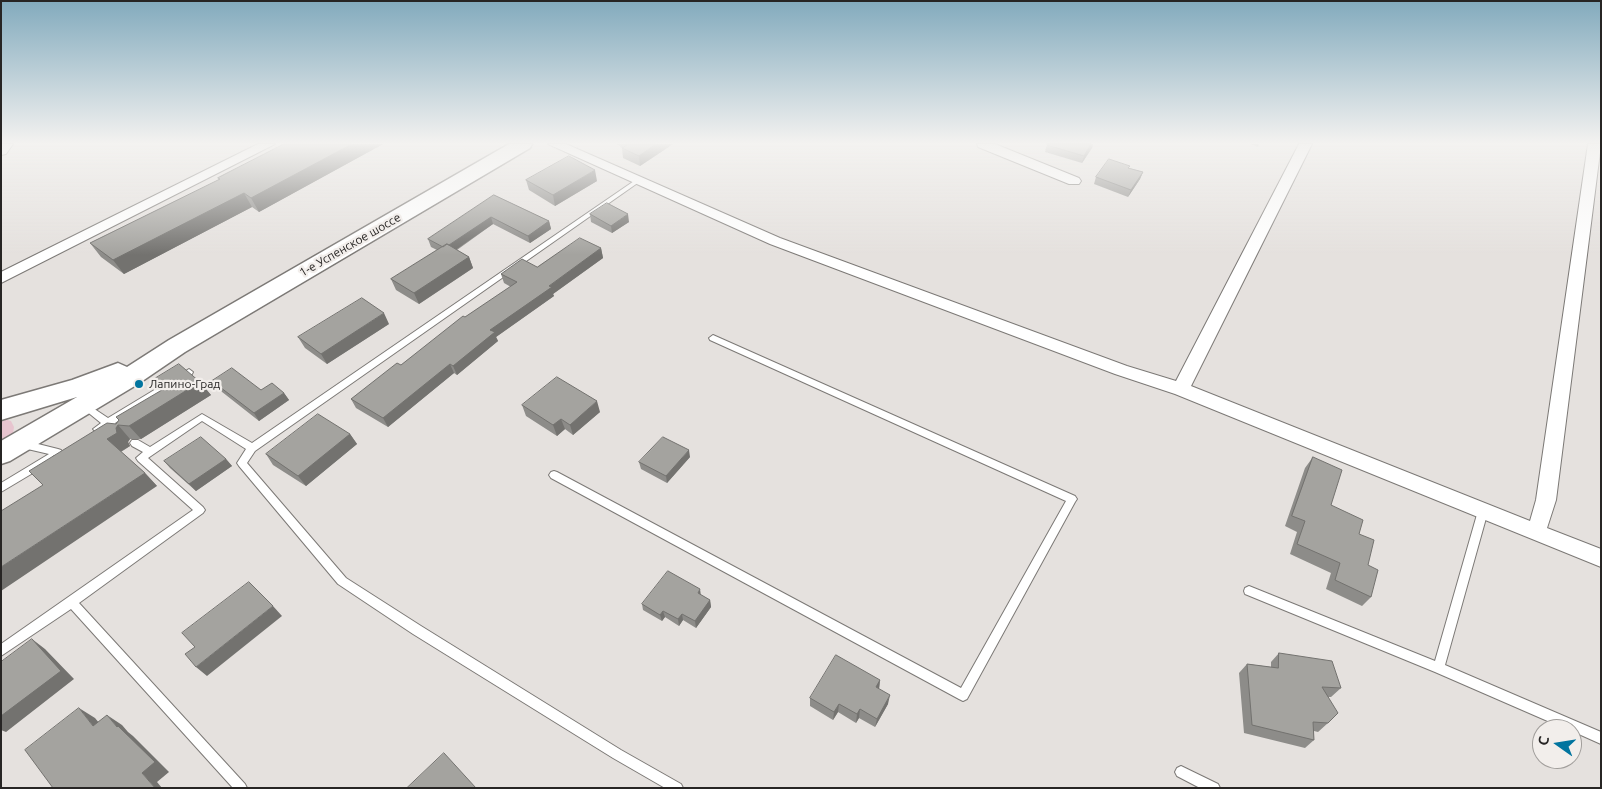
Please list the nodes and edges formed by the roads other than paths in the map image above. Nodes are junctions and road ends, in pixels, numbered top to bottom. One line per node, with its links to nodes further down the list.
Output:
1 (195, 181): 6 (street)
2 (460, 181): 8 (main road, 1-е Успенское шоссе)
3 (637, 181): 10 (street); 17 (lane)
4 (1287, 181): 10 (street)
5 (1591, 181): 23 (street)
6 (1, 278)
7 (713, 338): 20 (lane)
8 (177, 346): 11 (main road, 1-е Успенское шоссе); 12 (main road, 1-е Успенское шоссе)
9 (189, 372): 13 (lane)
10 (1181, 389): 22 (street)
11 (84, 406): 13 (lane); 18 (main road, 1-е Успенское шоссе)
12 (1, 411): 18 (main road, 1-е Успенское шоссе)
13 (108, 423): 14 (lane); 15 (lane)
14 (92, 433)
15 (124, 434)
16 (135, 443): 19 (lane)
17 (252, 448): 19 (lane); 32 (lane)
18 (8, 450): 21 (lane)
19 (150, 452): 26 (lane)
20 (554, 474)
21 (1, 488)
22 (1483, 510): 23 (street); 28 (lane)
23 (1536, 532): 24 (street)
24 (1601, 558)
25 (1249, 591): 28 (lane)
26 (72, 602): 27 (lane); 31 (lane)
27 (1, 651)
28 (1439, 668): 29 (lane)
29 (1601, 738)
30 (1181, 772): 33 (lane)
31 (242, 788)
32 (677, 788)
33 (1214, 788)

